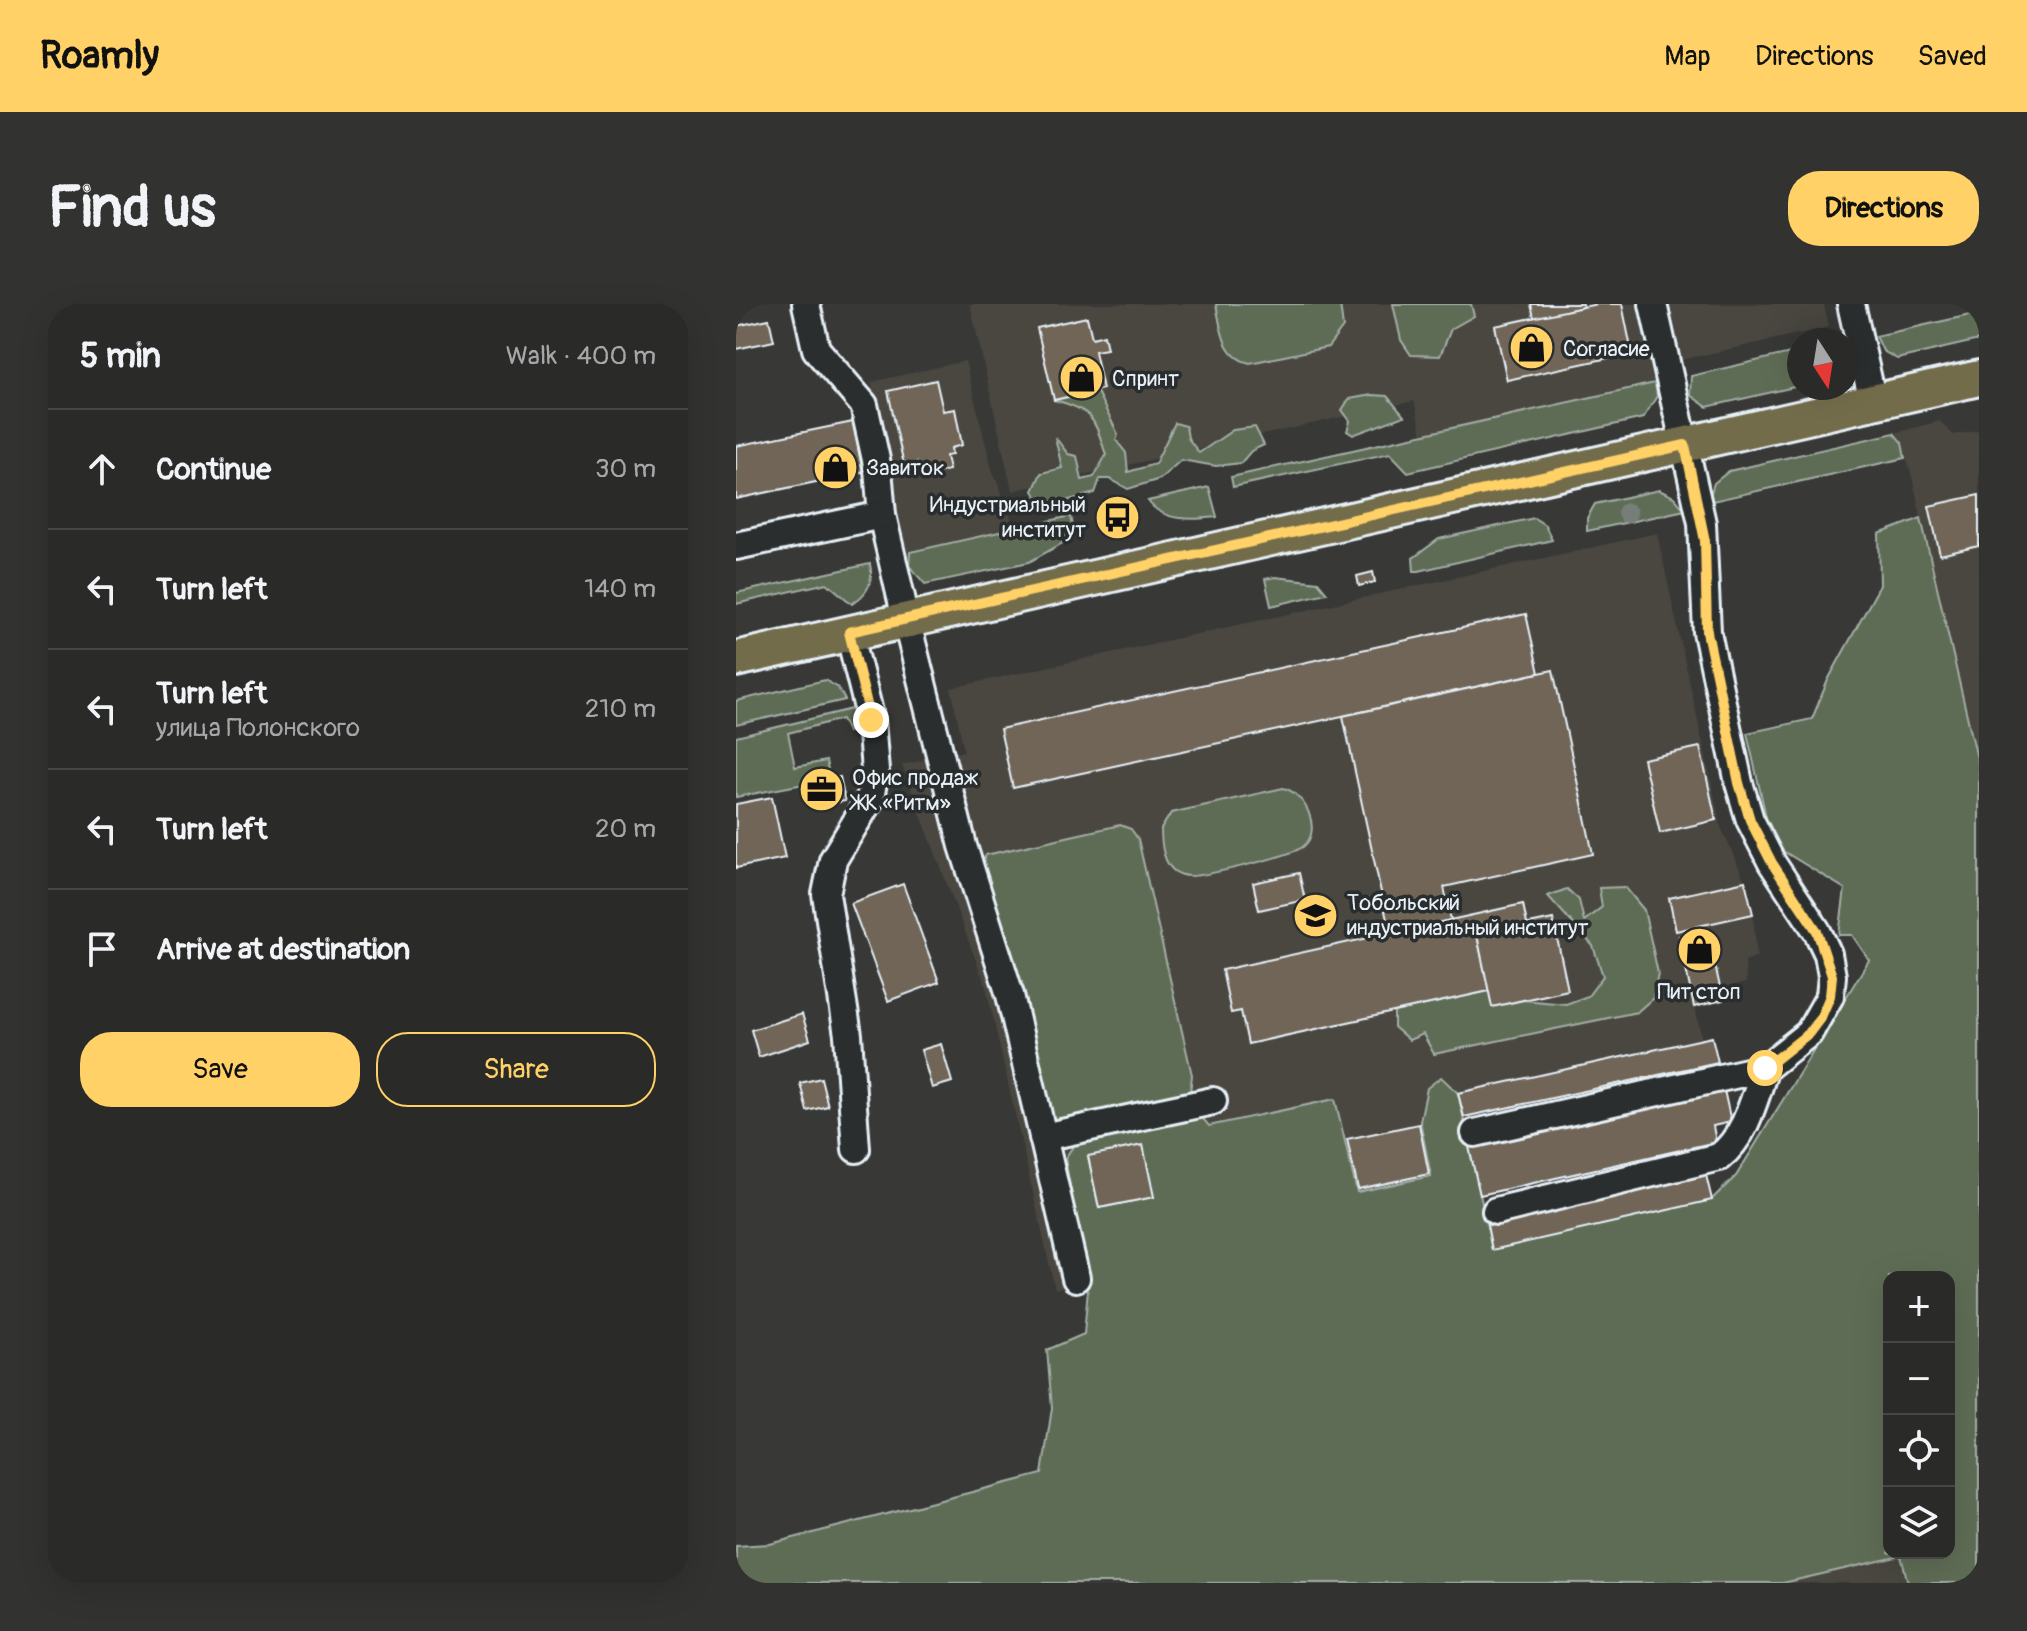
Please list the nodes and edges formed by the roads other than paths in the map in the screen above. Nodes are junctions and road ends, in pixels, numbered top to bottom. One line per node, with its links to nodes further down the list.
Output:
1 (806, 304): 7 (lane)
2 (1653, 304): 6 (lane)
3 (1851, 304): 5 (lane)
4 (1979, 378): 5 (main road)
5 (1873, 402): 6 (main road)
6 (1685, 445): 9 (main road); 12 (lane)
7 (882, 515): 8 (lane); 9 (lane)
8 (736, 546)
9 (906, 619): 10 (main road); 15 (lane)
10 (849, 632): 11 (main road); 16 (lane)
11 (736, 659)
12 (1765, 1068): 14 (lane); 17 (lane)
13 (1213, 1101): 15 (lane)
14 (1475, 1133)
15 (1043, 1137): 18 (lane)
16 (856, 1149)
17 (1496, 1211)
18 (1076, 1278)

